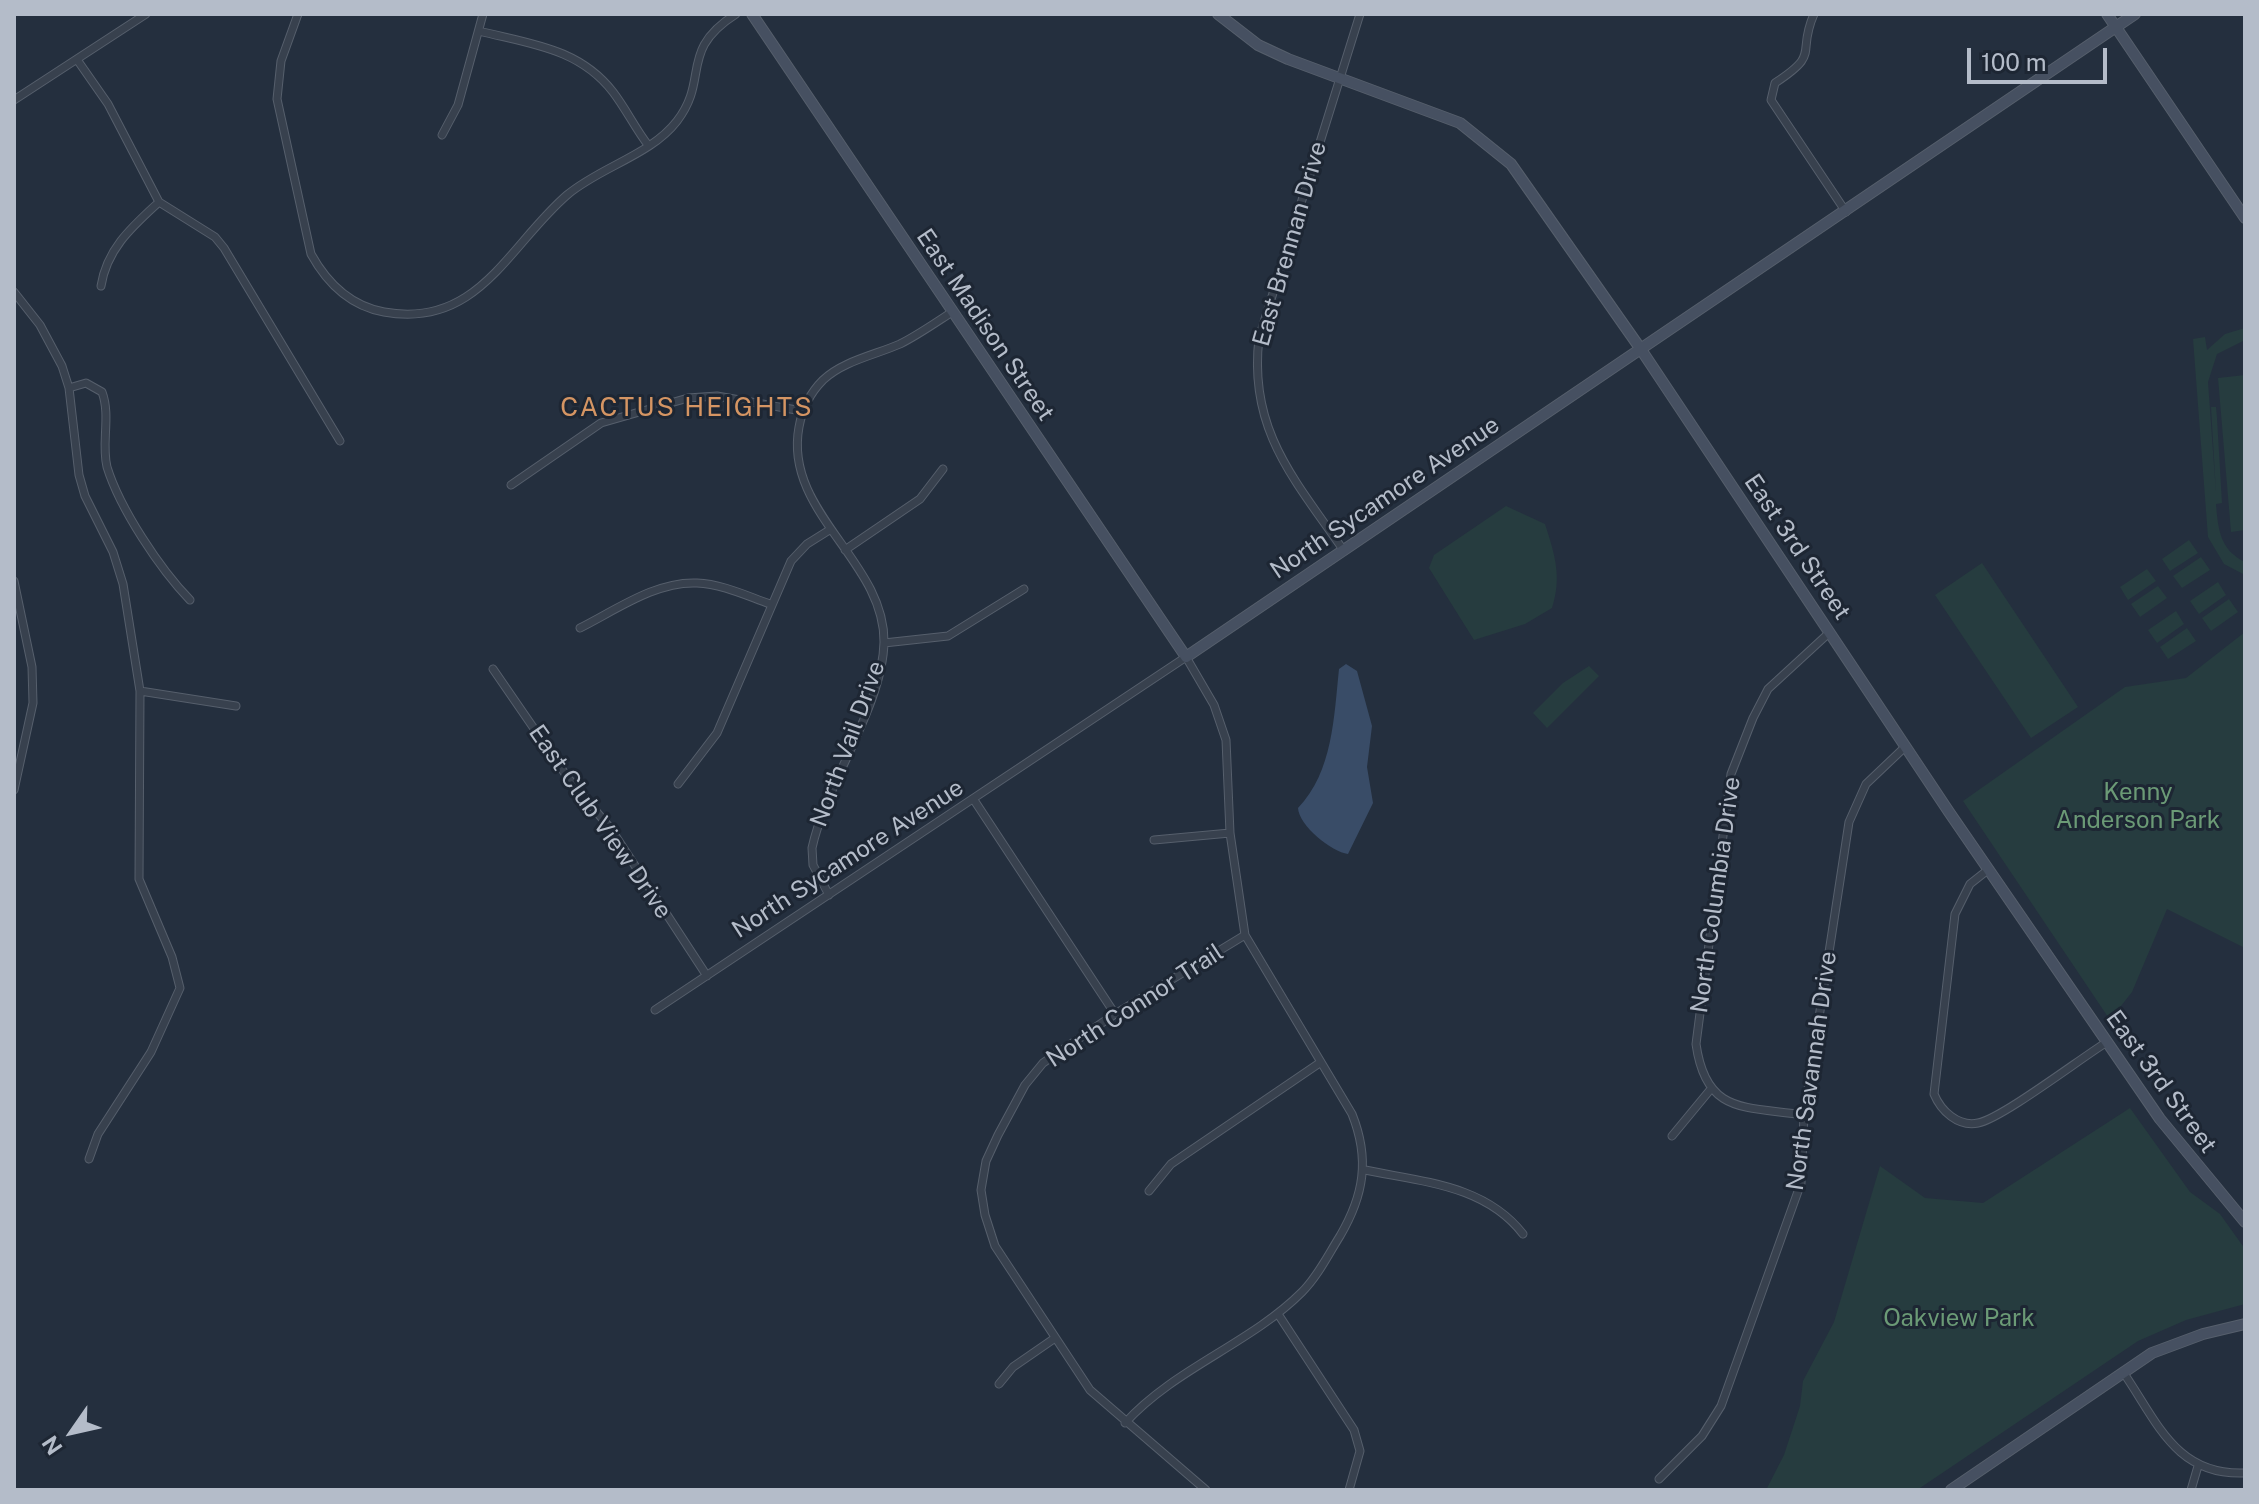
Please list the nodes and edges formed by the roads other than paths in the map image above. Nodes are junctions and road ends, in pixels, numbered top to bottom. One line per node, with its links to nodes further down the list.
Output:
1 (146, 14): 13 (street)
2 (298, 14): 17 (street)
3 (483, 14): 12 (street)
4 (736, 14): 17 (street)
5 (752, 14): 23 (main road, East Madison Street)
6 (1218, 14): 14 (main road, East 3rd Street)
7 (1360, 14): 14 (street, East Brennan Drive)
8 (1814, 14): 19 (street)
9 (2107, 14): 11 (main road)
10 (2135, 14): 11 (main road, North Sycamore Avenue)
11 (2116, 27): 19 (main road, North Sycamore Avenue); 20 (main road)
12 (479, 31): 16 (street); 17 (street)
13 (78, 61): 15 (street); 18 (street)
14 (1339, 77): 24 (main road, East 3rd Street); 32 (street, East Brennan Drive)
15 (14, 100)
16 (442, 135)
17 (648, 145)
18 (159, 202): 21 (street); 27 (street)
19 (1846, 212): 24 (main road, North Sycamore Avenue)
20 (2245, 218)
21 (101, 286)
22 (14, 292): 25 (street)
23 (952, 312): 26 (street, North Vail Drive); 40 (main road, East Madison Street)
24 (1640, 348): 32 (main road, North Sycamore Avenue); 38 (main road, East 3rd Street)
25 (69, 388): 35 (street); 42 (street)
26 (802, 411): 29 (street); 30 (street, North Vail Drive)
27 (340, 441)
28 (943, 469): 31 (street)
29 (511, 485)
30 (831, 529): 31 (street, North Vail Drive); 36 (street)
31 (845, 550): 39 (street, North Vail Drive)
32 (1344, 551): 40 (main road, North Sycamore Avenue)
33 (14, 581): 46 (street)
34 (1024, 589): 39 (street)
35 (190, 600)
36 (770, 604): 37 (street); 45 (street)
37 (580, 628)
38 (1830, 632): 44 (main road, East 3rd Street); 58 (street, North Columbia Drive)
39 (884, 643): 51 (street, North Vail Drive)
40 (1186, 657): 47 (street, North Sycamore Avenue); 48 (street)
41 (493, 669): 53 (street, East Club View Drive)
42 (140, 691): 43 (street); 61 (street)
43 (236, 706)
44 (1906, 746): 50 (main road, East 3rd Street); 59 (street, North Savannah Drive)
45 (678, 784)
46 (14, 790)
47 (974, 800): 51 (street, North Sycamore Avenue); 55 (street)
48 (1230, 833): 49 (street); 52 (street)
49 (1154, 840)
50 (1989, 869): 56 (main road, East 3rd Street); 56 (street)
51 (829, 895): 53 (street, North Sycamore Avenue)
52 (1245, 935): 55 (street, North Connor Trail); 57 (street)
53 (707, 976): 54 (street, North Sycamore Avenue)
54 (655, 1010)
55 (1115, 1014): 68 (street, North Connor Trail)
56 (2107, 1042): 64 (main road, East 3rd Street)
57 (1321, 1062): 62 (street); 63 (street)
58 (1710, 1090): 59 (street); 60 (street)
59 (1804, 1115): 74 (street, North Savannah Drive)
60 (1672, 1136)
61 (89, 1159)
62 (1365, 1170): 65 (street); 66 (street)
63 (1149, 1191)
64 (2245, 1222)
65 (1523, 1234)
66 (1278, 1314): 71 (street); 76 (street)
67 (2245, 1324): 69 (main road)
68 (1055, 1338): 70 (street); 71 (street, North Connor Trail)
69 (2123, 1372): 72 (street); 77 (main road)
70 (999, 1384)
71 (1125, 1423): 75 (street, North Connor Trail)
72 (2198, 1466): 73 (street); 78 (street)
73 (2245, 1473)
74 (1659, 1479)
75 (1206, 1490)
76 (1349, 1490)
77 (1951, 1490)
78 (2191, 1490)

